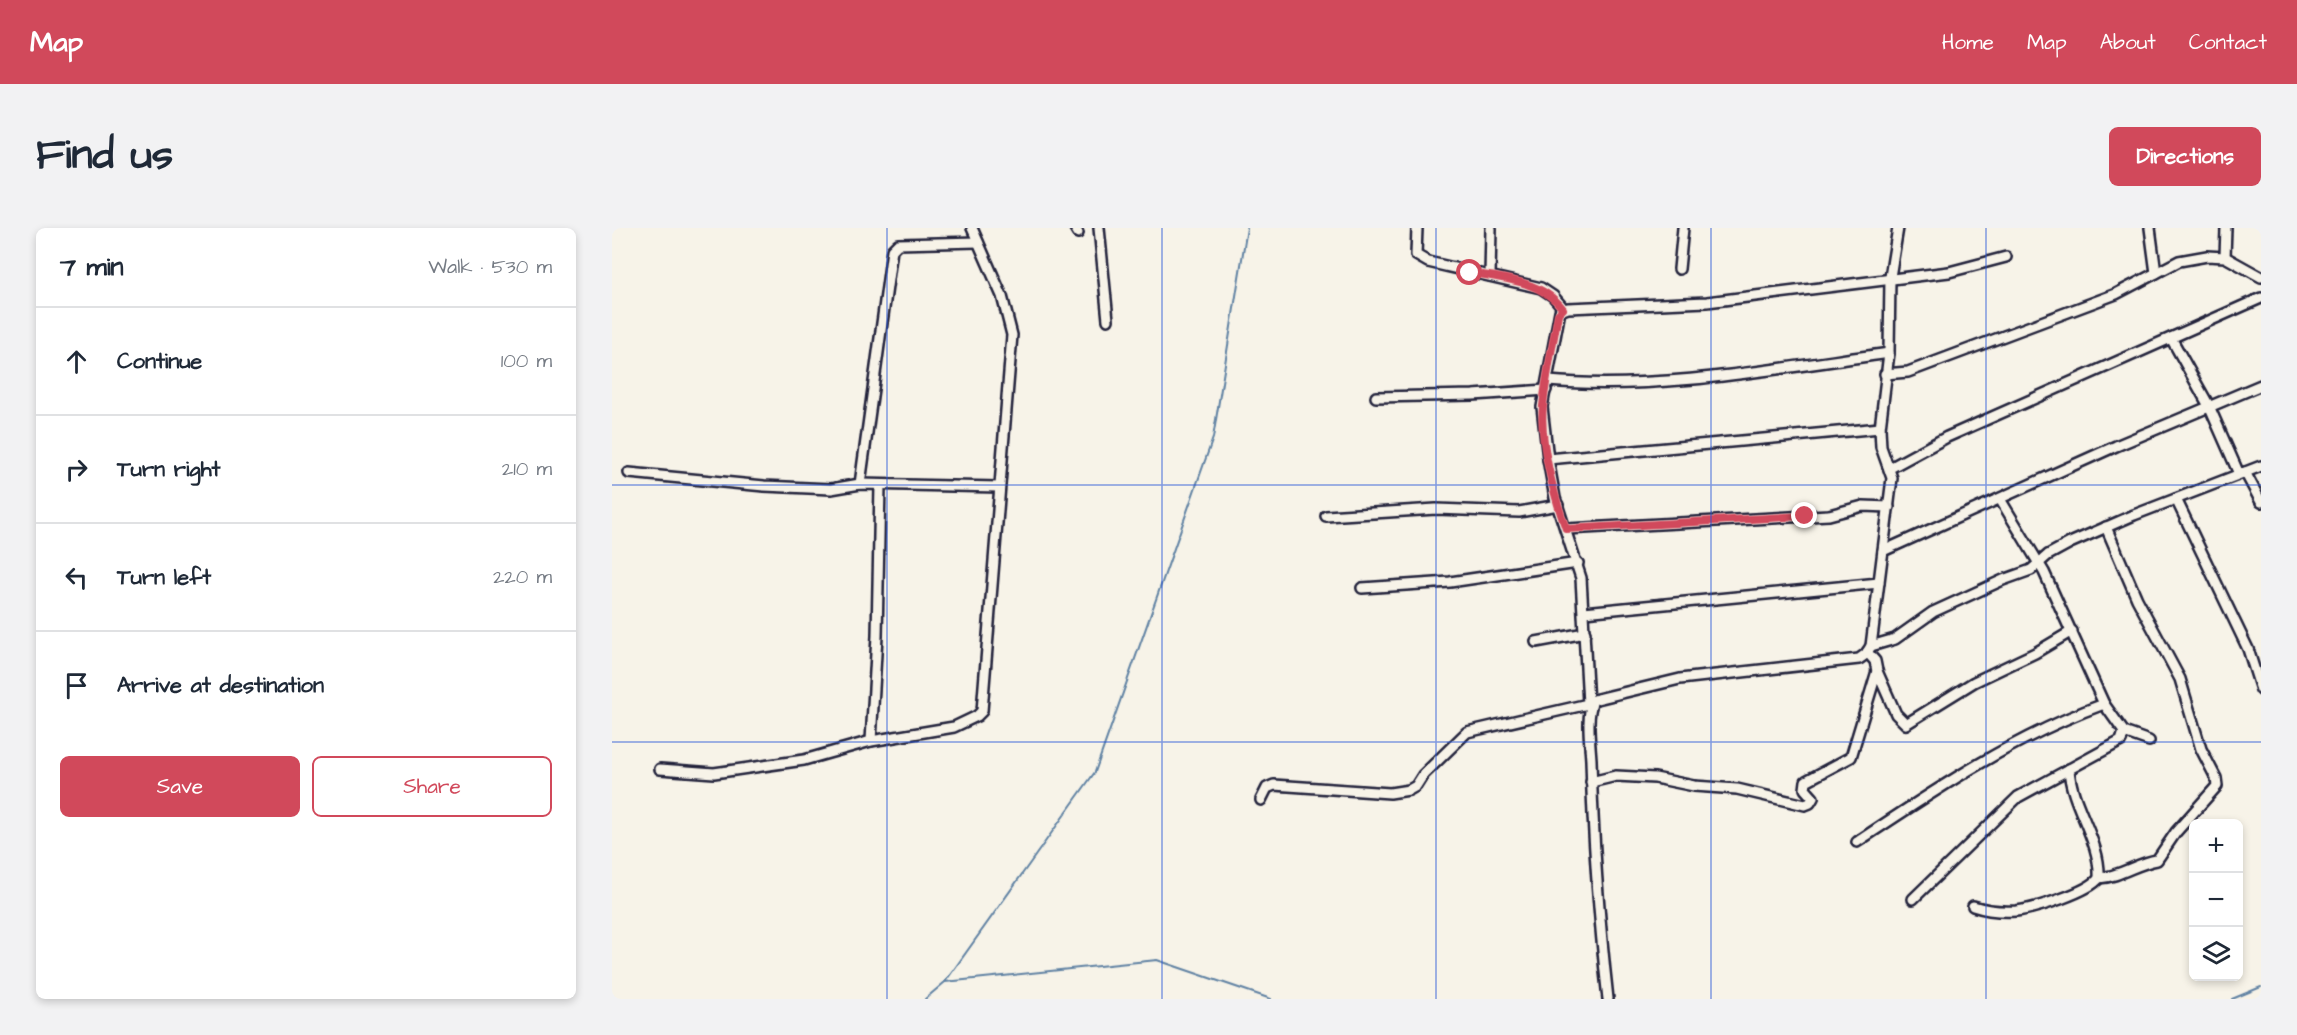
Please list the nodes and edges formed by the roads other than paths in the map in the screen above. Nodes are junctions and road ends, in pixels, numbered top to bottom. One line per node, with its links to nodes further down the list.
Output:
1 (972, 228): 9 (street)
2 (1099, 228): 19 (street)
3 (1417, 228): 14 (street)
4 (1491, 228): 14 (street)
5 (1683, 228): 12 (street)
6 (1898, 228): 16 (street)
7 (2150, 228): 13 (street)
8 (2226, 228): 11 (street)
9 (978, 242): 33 (street); 35 (street)
10 (2006, 257): 16 (street)
11 (2225, 257): 13 (street); 15 (street)
12 (1679, 269)
13 (2156, 273): 22 (street)
14 (1490, 276): 18 (street)
15 (2261, 277)
16 (1890, 278): 18 (street); 21 (street)
17 (2261, 298): 20 (street)
18 (1563, 309): 24 (street)
19 (1108, 320)
20 (2171, 338): 26 (street); 30 (street)
21 (1889, 353): 22 (street); 24 (street)
22 (1885, 374): 27 (street)
23 (2261, 385): 26 (street)
24 (1547, 386): 25 (street); 28 (street)
25 (1376, 396)
26 (2209, 406): 32 (street); 37 (street)
27 (1880, 428): 28 (street); 30 (street)
28 (1548, 459): 39 (street)
29 (2261, 466): 32 (street)
30 (1890, 468): 40 (street)
31 (628, 473): 33 (street)
32 (2242, 473): 36 (street); 38 (street)
33 (860, 484): 34 (street)
34 (880, 485): 35 (street); 59 (street)
35 (999, 487): 59 (street)
36 (2176, 498): 42 (street); 55 (street)
37 (2000, 499): 44 (street); 46 (street)
38 (2261, 502)
39 (1558, 505): 41 (street); 43 (street)
40 (1889, 507): 43 (street); 44 (street)
41 (1326, 516)
42 (2106, 527): 46 (street); 66 (street)
43 (1566, 529): 45 (street)
44 (1883, 551): 47 (street)
45 (1578, 563): 48 (street); 49 (street)
46 (2039, 564): 50 (street); 53 (street)
47 (1879, 583): 49 (street); 53 (street)
48 (1362, 588)
49 (1584, 612): 51 (street)
50 (2072, 631): 54 (street); 56 (street)
51 (1585, 633): 52 (street); 57 (street)
52 (1536, 642)
53 (1869, 649): 54 (street); 57 (street)
54 (1876, 671): 63 (street)
55 (2261, 690)
56 (2104, 704): 58 (street); 65 (street)
57 (1589, 705): 63 (street); 64 (street)
58 (2124, 732): 60 (street); 62 (street)
59 (871, 741): 61 (street)
60 (2149, 741)
61 (660, 769)
62 (2069, 769): 66 (street); 67 (street)
63 (1591, 782): 69 (street)
64 (1261, 800)
65 (1857, 842)
66 (2099, 878): 68 (street)
67 (1913, 899)
68 (1973, 906)
69 (1608, 999)

